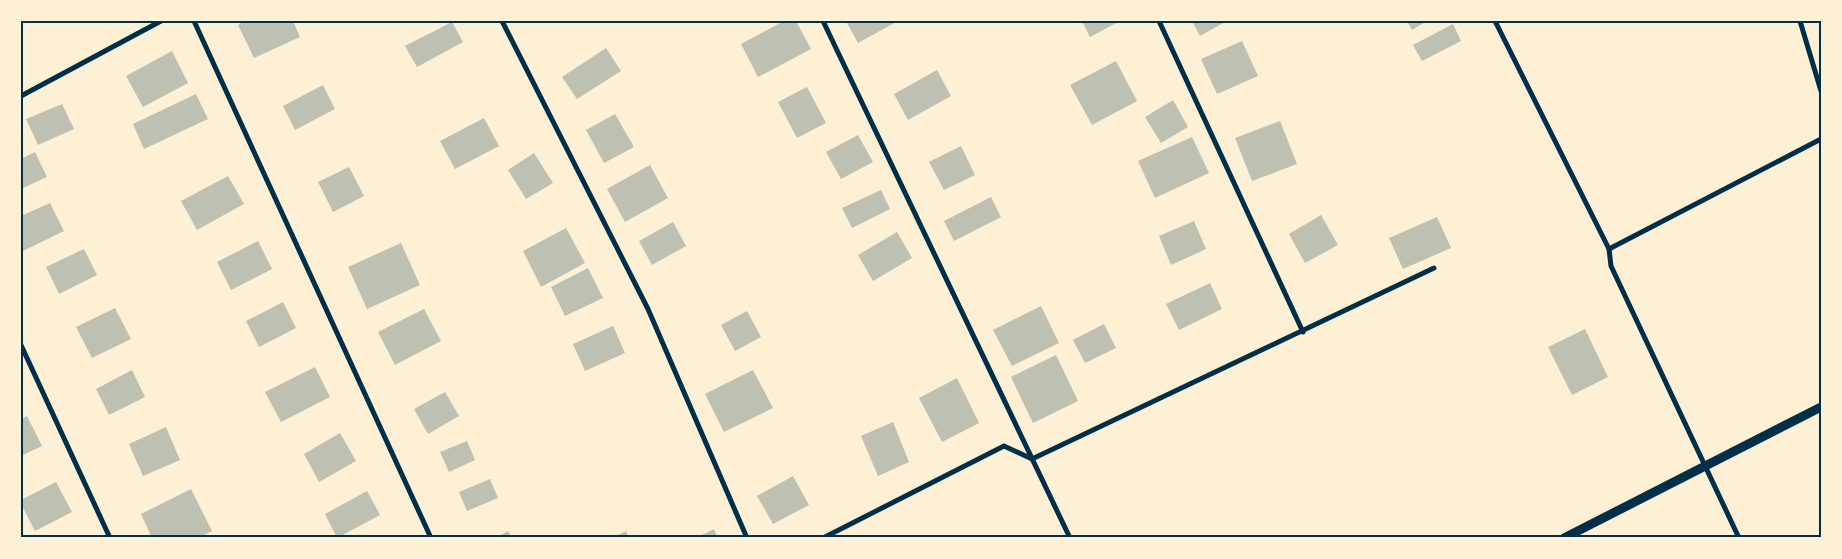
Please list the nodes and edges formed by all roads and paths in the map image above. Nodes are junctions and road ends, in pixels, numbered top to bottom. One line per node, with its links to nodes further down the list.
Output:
1 (161, 21): 9 (street)
2 (194, 21): 19 (street)
3 (502, 21): 20 (street)
4 (823, 21): 16 (street)
5 (1159, 21): 13 (street)
6 (1495, 21): 11 (street)
7 (1800, 21): 8 (street)
8 (1821, 92)
9 (21, 96)
10 (1821, 139): 11 (street)
11 (1609, 249): 17 (street)
12 (1434, 268): 13 (street)
13 (1303, 332): 16 (street)
14 (21, 345): 18 (street)
15 (1821, 407): 17 (street)
16 (1032, 459): 21 (street); 22 (street)
17 (1705, 467): 23 (street); 24 (street)
18 (110, 538)
19 (431, 538)
20 (747, 538)
21 (823, 538)
22 (1070, 538)
23 (1564, 538)
24 (1739, 538)

